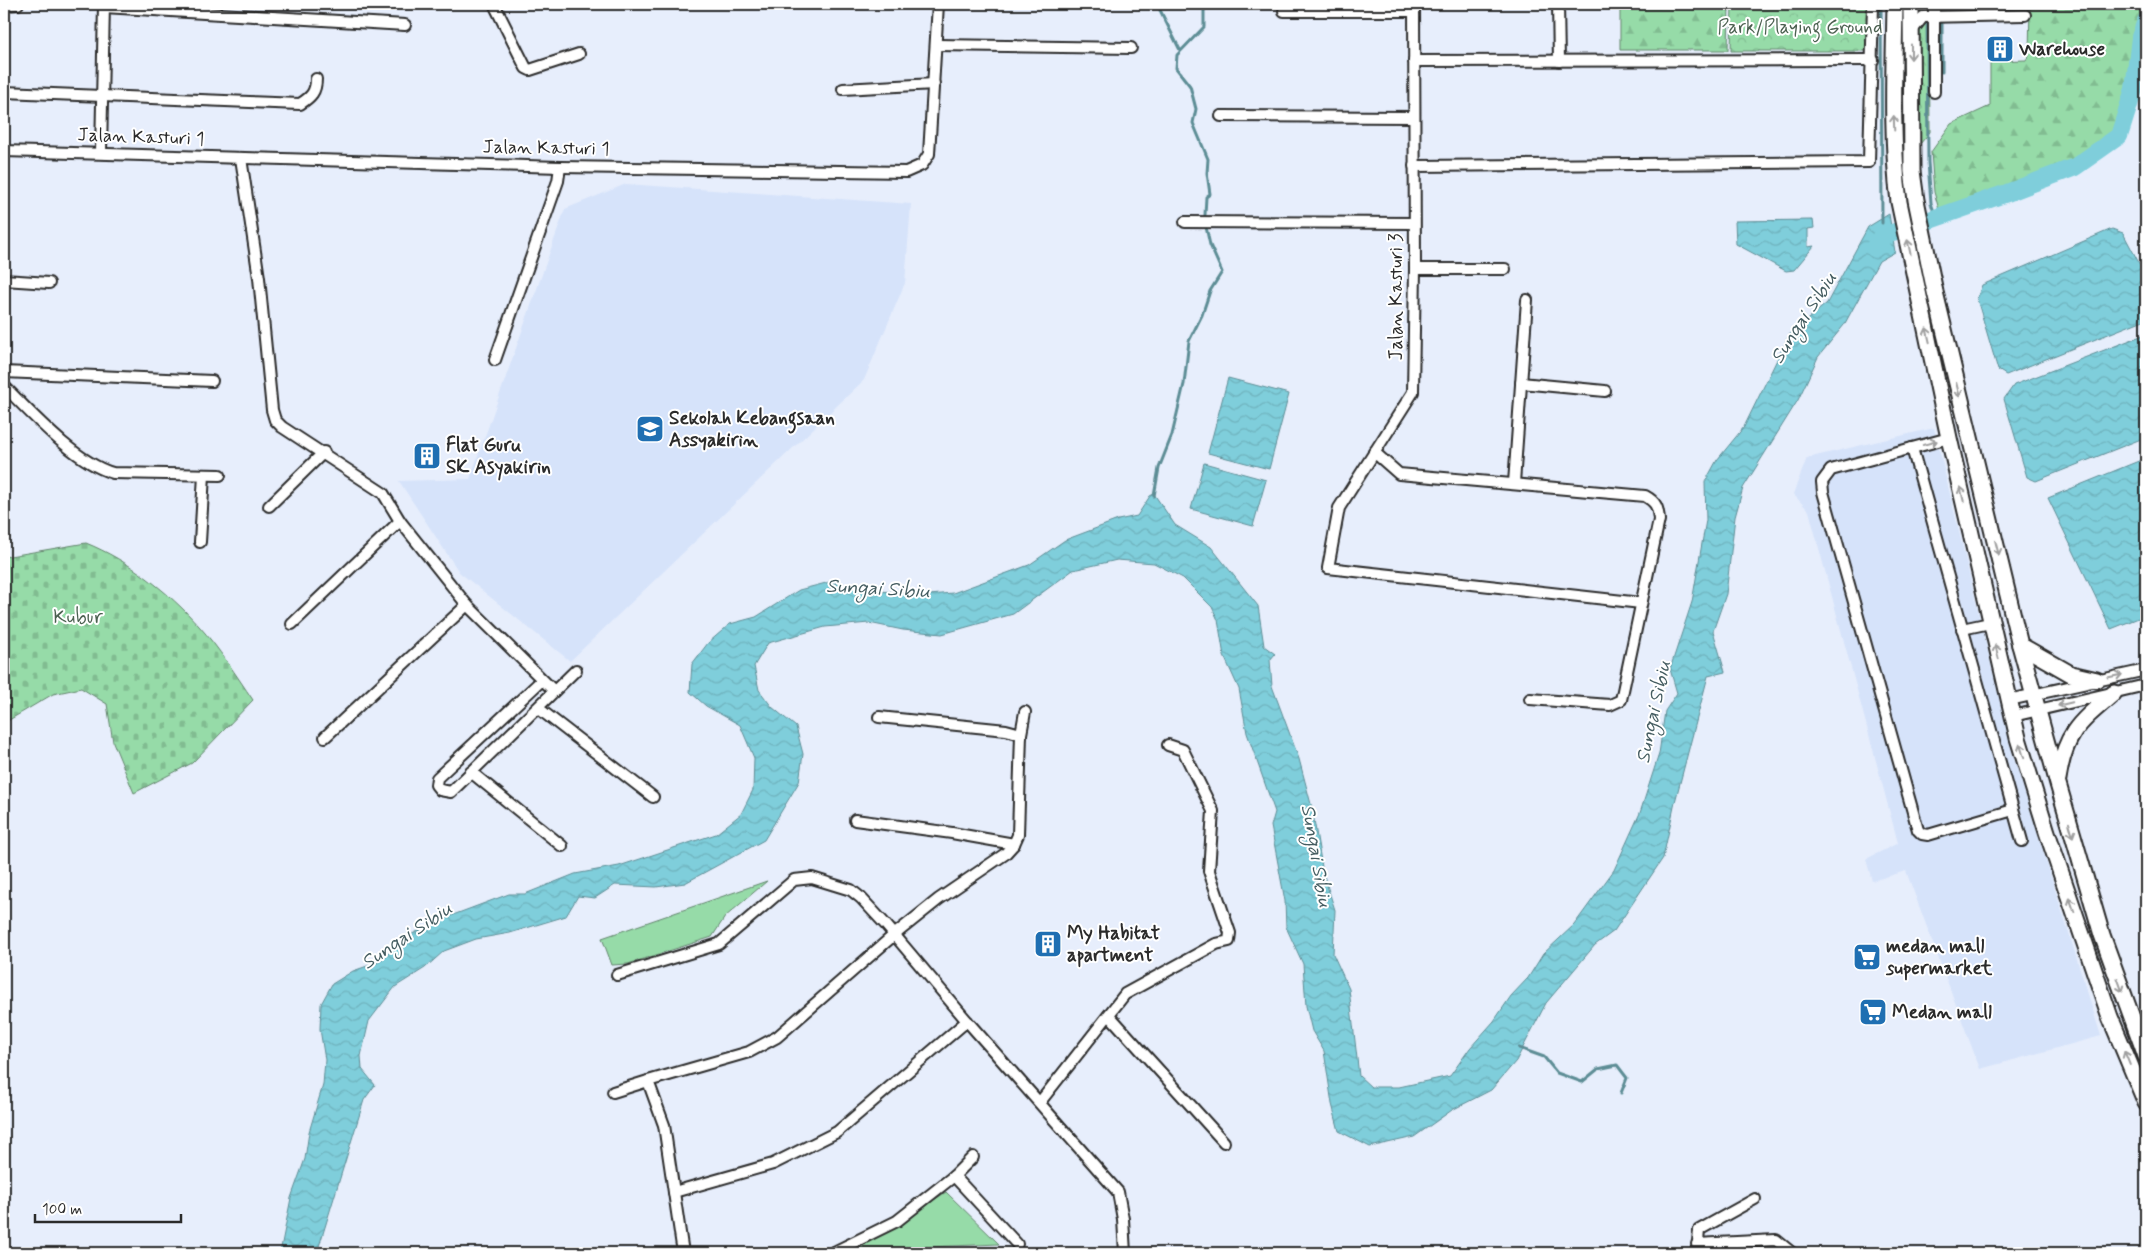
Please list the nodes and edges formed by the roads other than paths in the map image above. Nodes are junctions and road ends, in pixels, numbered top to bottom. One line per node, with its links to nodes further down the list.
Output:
1 (18, 4): 9 (street)
2 (494, 4): 19 (street)
3 (938, 4): 17 (street, Jalan Kasturi 1)
4 (1558, 4): 22 (street)
5 (1873, 4): 20 (street)
6 (1894, 4): 49 (street, one-way to 6)
7 (1911, 4): 16 (street)
8 (1934, 4): 14 (street)
9 (4, 5)
10 (104, 5): 15 (street); 28 (street)
11 (1414, 7): 12 (street); 21 (street, Jalan Kasturi 3)
12 (1284, 11)
13 (2025, 15): 14 (street)
14 (1934, 16): 16 (street); 27 (street)
15 (405, 25)
16 (1911, 32): 64 (street, one-way to 64)
17 (936, 46): 18 (street); 24 (street, Jalan Kasturi 1)
18 (1131, 48)
19 (579, 54)
20 (1873, 60): 22 (street); 34 (street)
21 (1414, 61): 22 (street); 30 (street, Jalan Kasturi 3)
22 (1559, 61)
23 (316, 79): 28 (street)
24 (934, 84): 25 (street); 35 (street, Jalan Kasturi 1)
25 (843, 89)
26 (4, 92): 28 (street)
27 (1934, 92)
28 (102, 96): 32 (street)
29 (1221, 116): 30 (street)
30 (1414, 117): 34 (street, Jalan Kasturi 3)
31 (4, 151): 32 (street, Jalan Kasturi 1)
32 (101, 153): 33 (street, Jalan Kasturi 1)
33 (241, 158): 35 (street, Jalan Kasturi 1); 51 (street)
34 (1414, 166): 37 (street, Jalan Kasturi 3)
35 (560, 167): 43 (street)
36 (1185, 222): 37 (street)
37 (1414, 223): 38 (street, Jalan Kasturi 3)
38 (1415, 269): 39 (street); 52 (street, Jalan Kasturi 3)
39 (1505, 270)
40 (4, 280): 41 (street)
41 (49, 283)
42 (1527, 300): 46 (street)
43 (495, 360)
44 (4, 372): 45 (street)
45 (212, 381)
46 (1521, 383): 48 (street); 55 (street)
47 (4, 386): 53 (street)
48 (1605, 391)
49 (1949, 438): 50 (street, one-way to 49); 61 (street, one-way to 49)
50 (1912, 448): 63 (street); 86 (street)
51 (324, 452): 56 (street); 57 (street)
52 (1374, 452): 55 (street); 59 (street, Jalan Kasturi 3)
53 (204, 475): 54 (street); 58 (street)
54 (220, 475)
55 (1514, 483): 59 (street)
56 (269, 506)
57 (400, 521): 60 (street); 62 (street)
58 (200, 542)
59 (1641, 603): 73 (street)
60 (467, 605): 67 (street); 81 (street)
61 (1990, 623): 63 (street); 74 (street, one-way to 61)
62 (292, 624)
63 (1962, 629): 86 (street)
64 (2020, 646): 68 (street); 72 (street)
65 (576, 670): 70 (street)
66 (2146, 670): 68 (street, one-way to 66)
67 (542, 680): 70 (street); 83 (street)
68 (2097, 680): 72 (street)
69 (2146, 685): 71 (street)
70 (554, 691): 75 (street)
71 (2114, 693): 76 (street, one-way to 76); 84 (street)
72 (2034, 695): 74 (street); 76 (street)
73 (1530, 699)
74 (2009, 700): 78 (street)
75 (538, 708): 83 (street); 85 (street)
76 (2038, 710): 78 (street); 84 (street)
77 (1025, 712): 80 (street)
78 (2013, 716): 99 (street, one-way to 78)
79 (879, 718): 80 (street)
80 (1020, 734): 89 (street)
81 (326, 737)
82 (1168, 745): 93 (street)
83 (471, 772): 90 (street)
84 (2058, 784): 95 (street, one-way to 95)
85 (653, 797)
86 (2013, 810): 88 (street)
87 (855, 820): 89 (street)
88 (2022, 841)
89 (1014, 844): 91 (street)
90 (562, 846)
91 (894, 935): 92 (street); 94 (street); 96 (street)
92 (617, 975)
93 (1109, 1015): 98 (street); 100 (street)
94 (967, 1022): 98 (street); 103 (street)
95 (2146, 1056)
96 (648, 1081): 97 (street); 103 (street)
97 (613, 1092)
98 (1040, 1102): 109 (street)
99 (2146, 1103)
100 (1224, 1142)
101 (973, 1157): 102 (street)
102 (954, 1176): 105 (street); 108 (street)
103 (674, 1192): 107 (street)
104 (1755, 1199): 106 (street)
105 (1017, 1244)
106 (1697, 1249): 110 (street)
107 (683, 1253)
108 (832, 1253)
109 (1125, 1253)
110 (1792, 1253)

